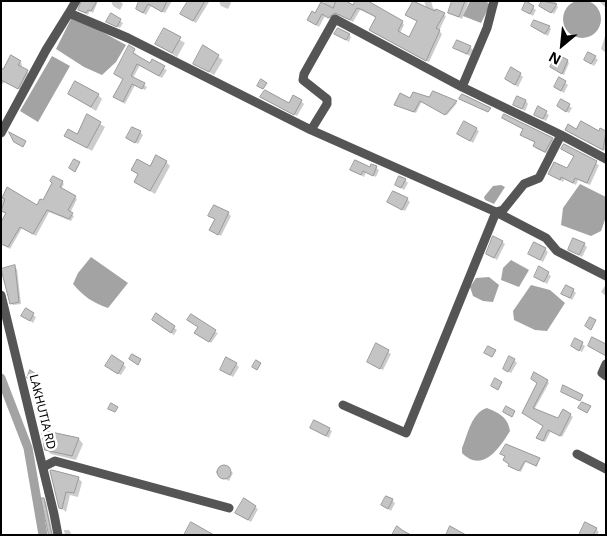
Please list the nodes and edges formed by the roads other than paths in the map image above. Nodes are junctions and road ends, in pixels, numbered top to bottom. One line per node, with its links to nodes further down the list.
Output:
1 (76, 1): 3 (street)
2 (494, 1): 4 (street)
3 (69, 13): 5 (street); 6 (street)
4 (462, 87): 5 (street); 7 (street)
5 (311, 130): 9 (street)
6 (1, 133)
7 (561, 135): 8 (street); 9 (street)
8 (606, 159)
9 (496, 212): 10 (street); 14 (street)
10 (606, 276)
11 (1, 294): 16 (street, LAKHUTIA RD)
12 (606, 364): 13 (street)
13 (606, 376)
14 (343, 405)
15 (577, 454): 17 (street)
16 (43, 467): 18 (street); 19 (street, LAKHUTIA RD)
17 (606, 469)
18 (229, 508)
19 (58, 535)

